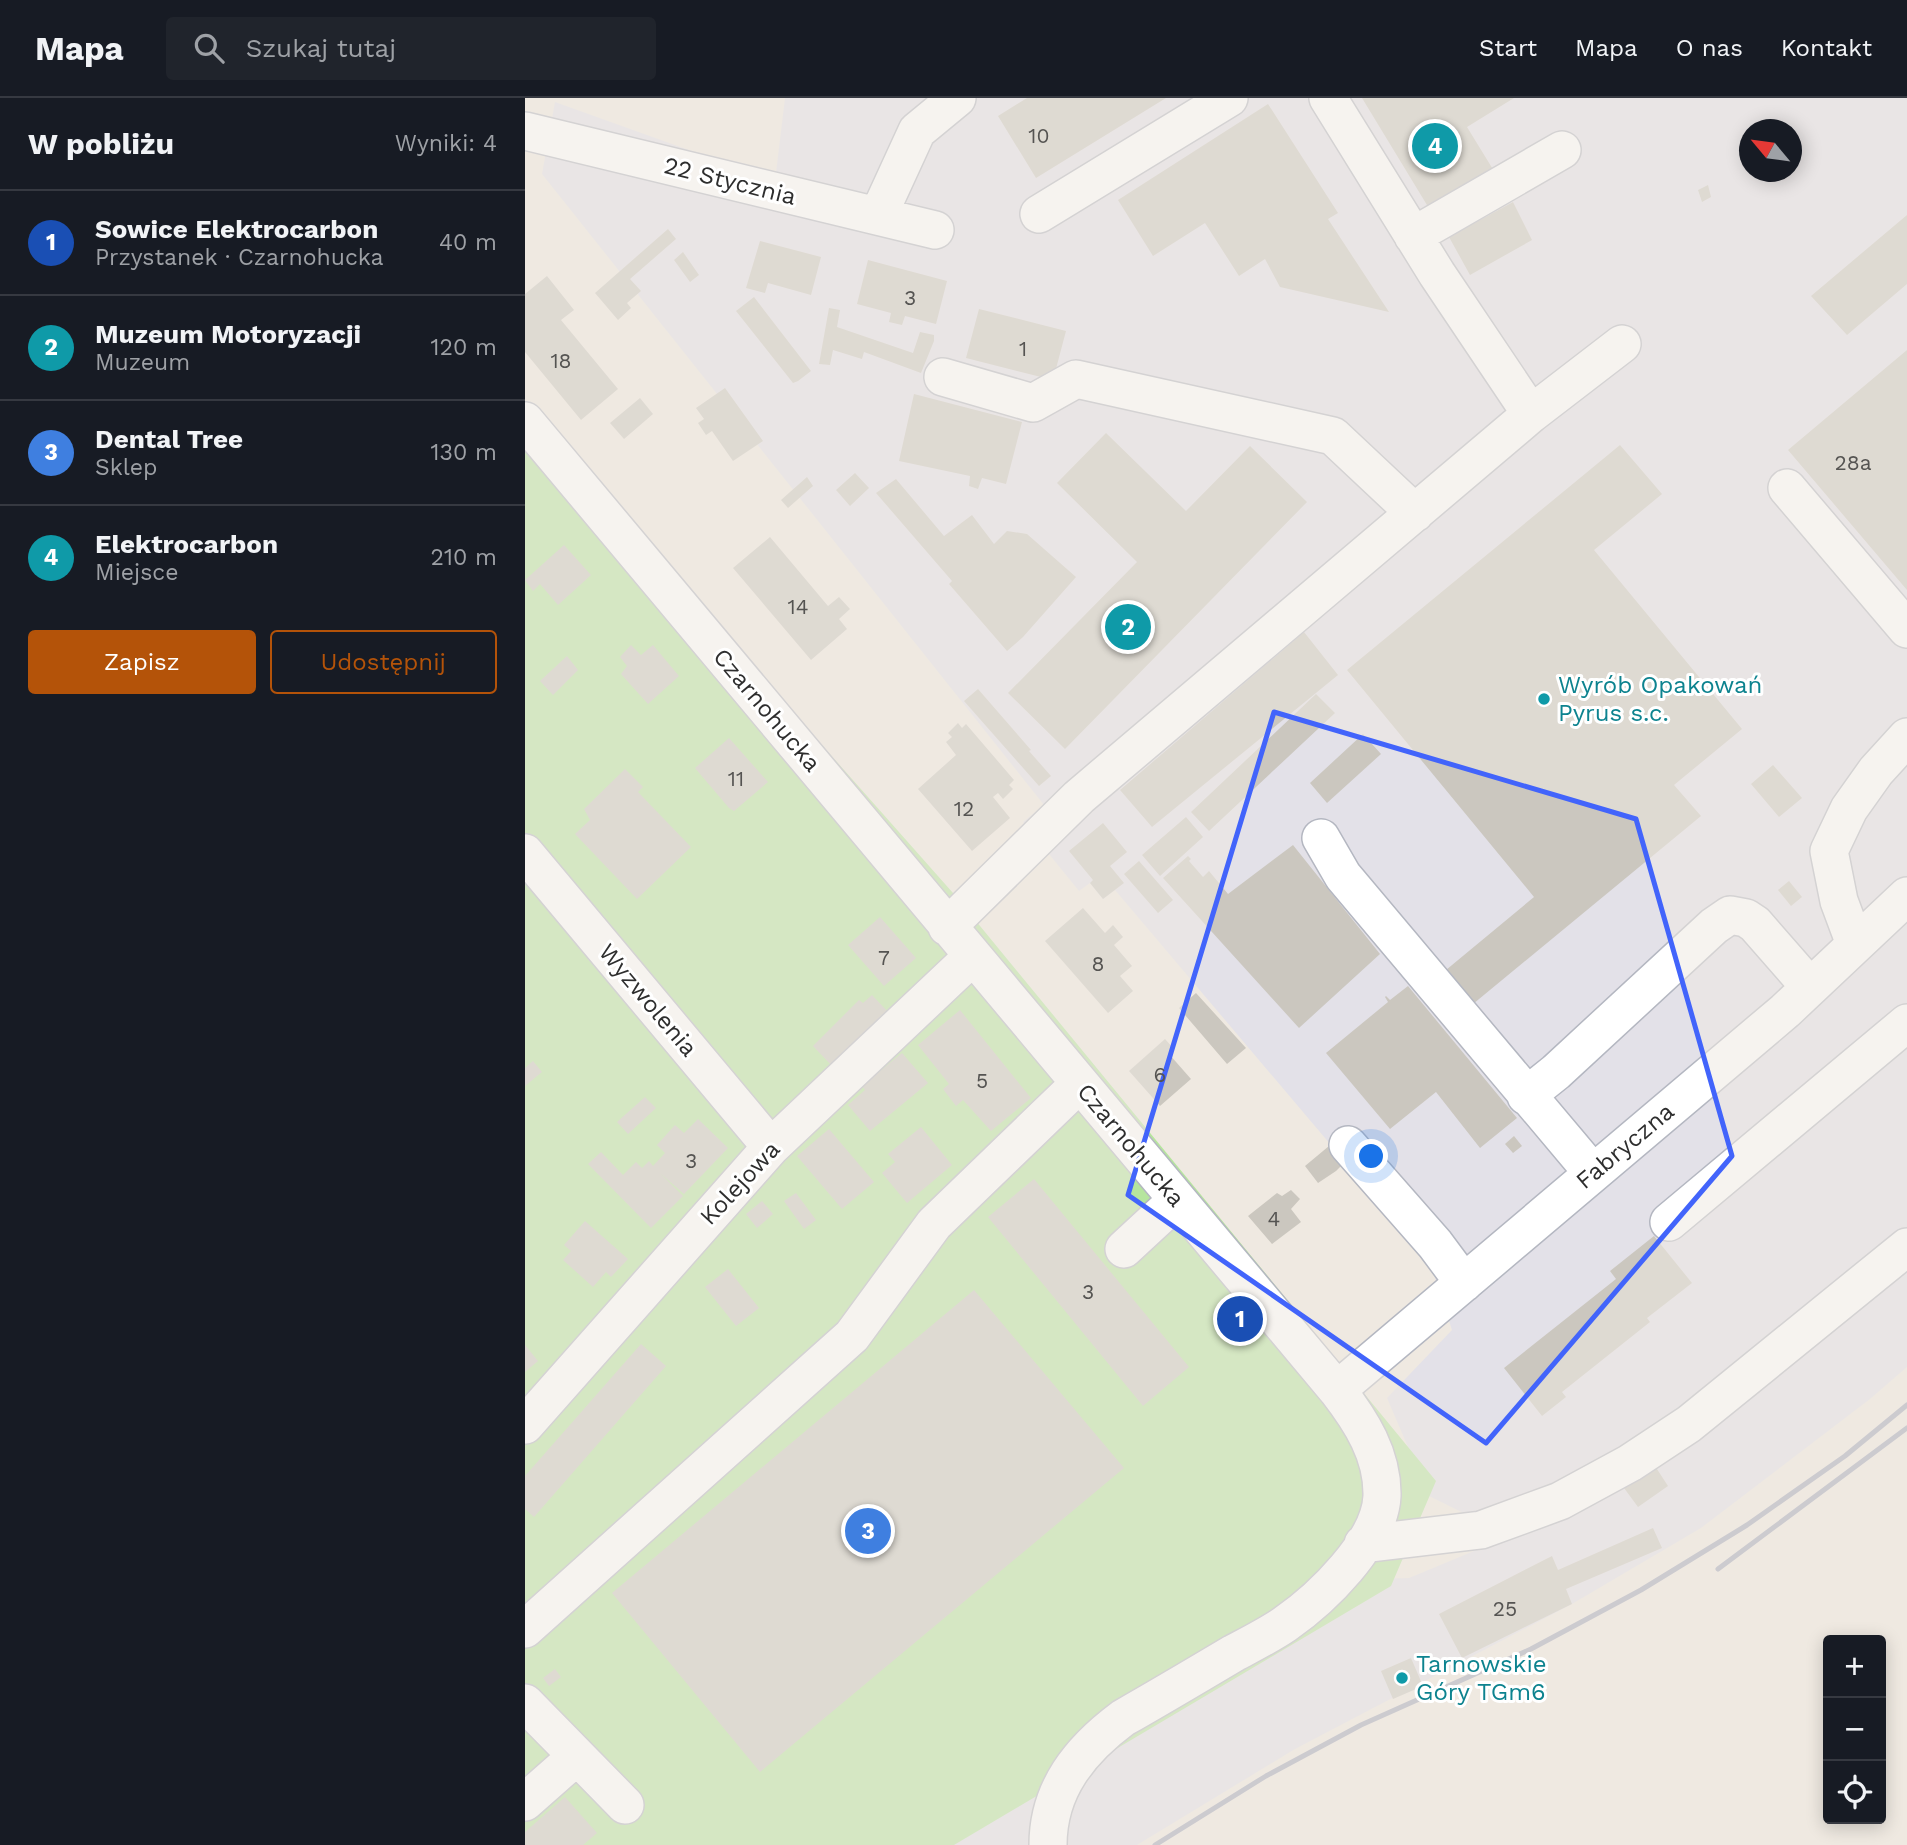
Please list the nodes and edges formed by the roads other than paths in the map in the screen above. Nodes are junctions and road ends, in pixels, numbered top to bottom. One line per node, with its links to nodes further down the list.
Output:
1 (957, 98): 7 (street)
2 (1229, 98): 6 (street)
3 (1328, 98): 9 (street)
4 (525, 131): 7 (street, 22 Stycznia)
5 (1562, 150): 9 (street)
6 (1039, 214)
7 (879, 216): 8 (street, 22 Stycznia)
8 (935, 230)
9 (1413, 236): 12 (street)
10 (1622, 344): 12 (street)
11 (943, 377): 15 (street)
12 (1531, 414): 15 (street)
13 (525, 422): 21 (street, Czarnohucka)
14 (1787, 488): 16 (street)
15 (1415, 513): 21 (street)
16 (1907, 629)
17 (1907, 737): 22 (street)
18 (1321, 838): 27 (street)
19 (525, 853): 29 (street, Wyzwolenia)
20 (1907, 895): 22 (street, Fabryczna)
21 (947, 927): 23 (street, Czarnohucka)
22 (1855, 944): 24 (street, Fabryczna)
23 (972, 957): 26 (street, Czarnohucka); 29 (street, Kolejowa)
24 (1810, 987): 27 (street); 30 (street, Fabryczna)
25 (1907, 1023): 32 (street)
26 (1079, 1084): 31 (street, Czarnohucka); 39 (street)
27 (1526, 1096): 30 (street)
28 (1348, 1145): 35 (street)
29 (771, 1147): 37 (street, Kolejowa)
30 (1593, 1173): 35 (street, Fabryczna)
31 (1177, 1200): 34 (street); 36 (street, Czarnohucka)
32 (1669, 1222)
33 (1907, 1247): 38 (street)
34 (1125, 1250)
35 (1464, 1283): 36 (street, Fabryczna)
36 (1337, 1390): 38 (street, Czarnohucka)
37 (525, 1426)
38 (1363, 1544): 44 (street, Czarnohucka)
39 (525, 1629)
40 (525, 1703): 41 (street)
41 (577, 1756): 42 (street); 43 (street)
42 (525, 1802)
43 (625, 1805)
44 (1048, 1845)

